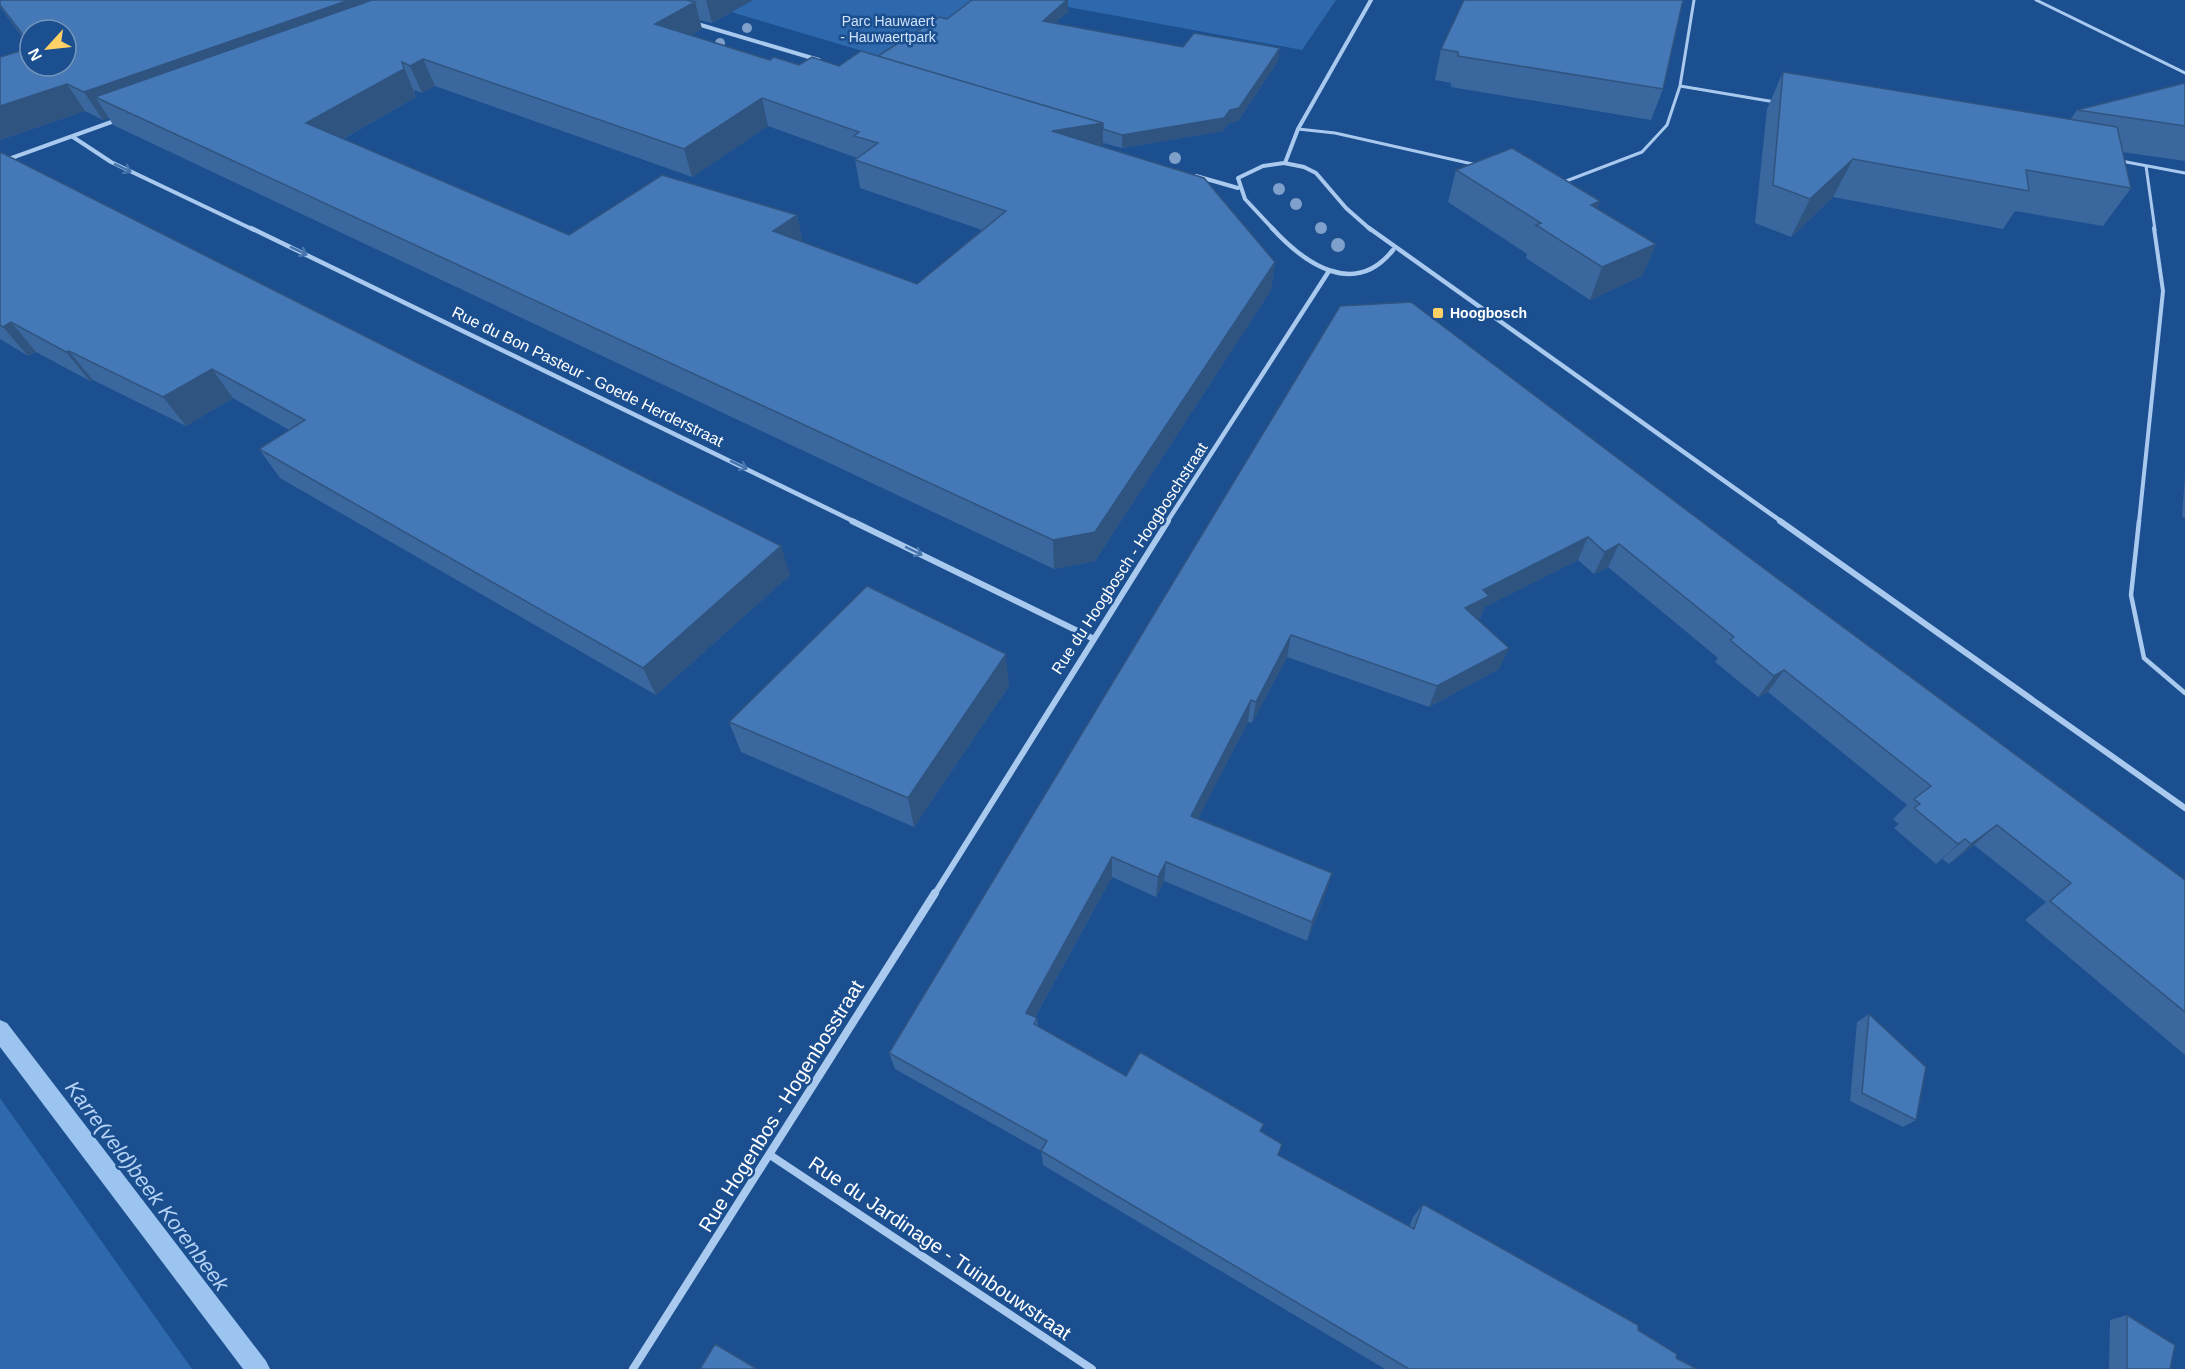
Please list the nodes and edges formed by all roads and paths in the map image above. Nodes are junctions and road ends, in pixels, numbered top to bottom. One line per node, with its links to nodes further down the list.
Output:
1 (1371, 0): 10 (street)
2 (1694, 0): 7 (lane)
3 (2036, 0): 6 (lane)
4 (688, 21): 5 (street)
5 (829, 63)
6 (2185, 73)
7 (1680, 86): 8 (lane); 19 (lane)
8 (1786, 104)
9 (125, 117): 11 (street)
10 (1298, 129): 14 (street); 15 (lane)
11 (73, 137): 13 (street); 23 (street, Rue du Bon Pasteur - Goede Herderstraat, one-way to 23)
12 (2113, 159): 16 (lane)
13 (0, 162)
14 (1285, 163): 20 (street); 21 (street)
15 (1481, 166)
16 (2146, 166): 17 (lane); 24 (lane)
17 (2185, 173)
18 (1194, 176): 20 (street)
19 (1559, 183)
20 (1238, 188): 22 (street)
21 (1393, 250): 22 (street); 25 (street)
22 (1329, 271): 23 (street, Rue du Hoogbosch - Hoogboschstraat)
23 (1092, 638): 26 (street, Rue du Hoogbosch - Hoogboschstraat)
24 (2185, 693)
25 (2185, 808)
26 (956, 860): 27 (street, Rue Hogenbos - Hogenbosstraat)
27 (770, 1155): 28 (street, Rue Hogenbos - Hogenbosstraat); 29 (street, Rue du Jardinage - Tuinbouwstraat)
28 (633, 1369)
29 (1092, 1369)

